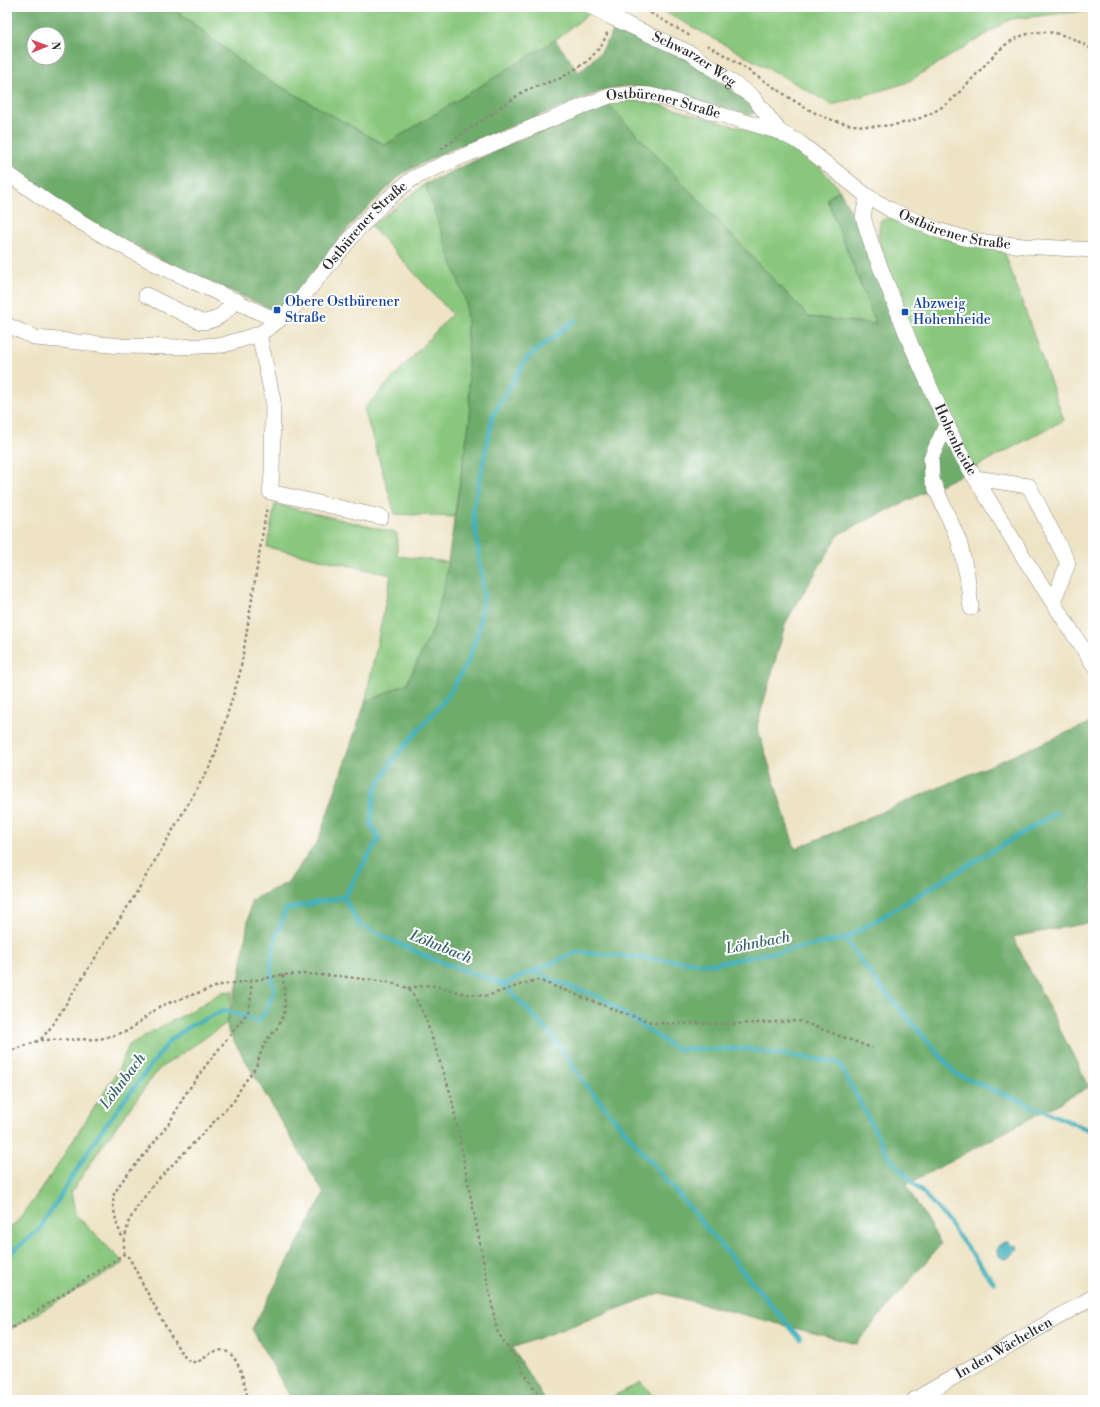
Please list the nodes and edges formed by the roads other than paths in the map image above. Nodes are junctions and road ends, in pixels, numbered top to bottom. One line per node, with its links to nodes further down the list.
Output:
1 (592, 7): 2 (street, Schwarzer Weg)
2 (780, 132): 4 (street, Ostbürener Straße); 8 (street, Ostbürener Straße)
3 (7, 173): 7 (street)
4 (867, 196): 5 (street, Ostbürener Straße); 11 (street, Hohenheide)
5 (1093, 250)
6 (146, 295): 7 (street)
7 (236, 300): 8 (street)
8 (278, 320): 10 (street, Ostbürener Straße)
9 (7, 325): 10 (street, Ostbürener Straße)
10 (259, 334): 13 (street)
11 (947, 423): 12 (street, Hohenheide); 15 (street)
12 (975, 478): 14 (street, Hohenheide); 14 (street)
13 (381, 517)
14 (1053, 602): 16 (street, Hohenheide)
15 (971, 608)
16 (1093, 664)
17 (1093, 1297): 18 (street, In den Wächelten)
18 (941, 1393): 19 (street, In den Wächelten)
19 (914, 1400)

